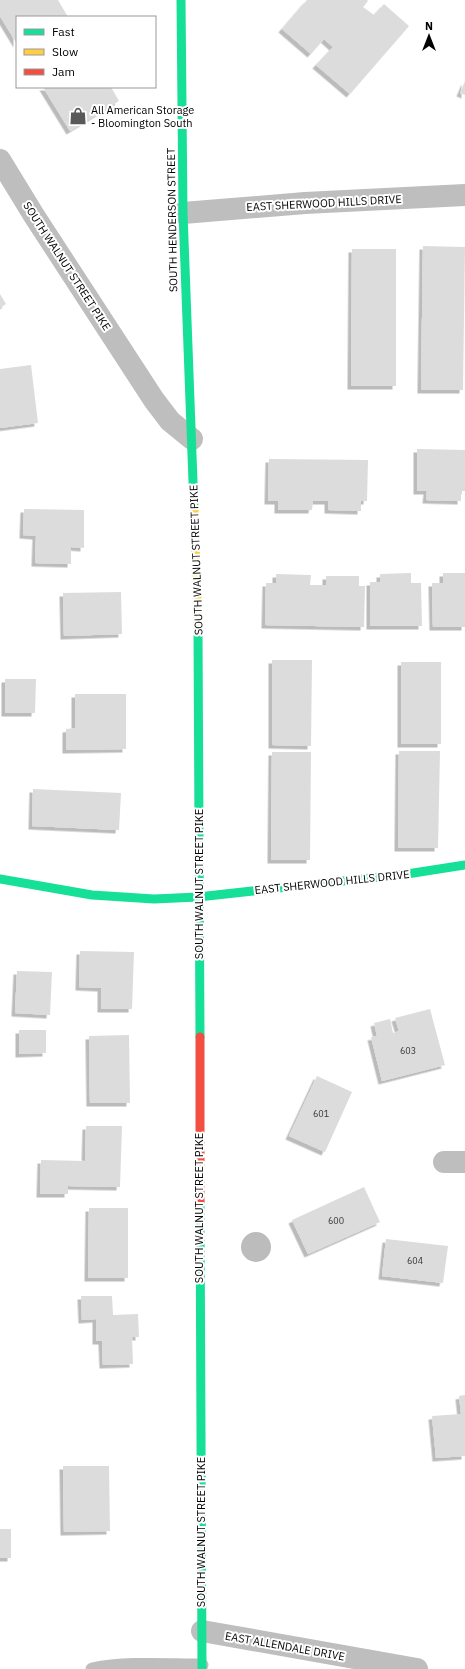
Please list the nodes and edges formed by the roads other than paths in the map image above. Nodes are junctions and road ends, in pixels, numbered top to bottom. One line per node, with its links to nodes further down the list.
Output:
1 (181, 0): 4 (street, SOUTH HENDERSON STREET)
2 (0, 160): 5 (street, SOUTH WALNUT STREET PIKE)
3 (465, 195): 4 (street, EAST SHERWOOD HILLS DRIVE)
4 (183, 213): 5 (street, SOUTH HENDERSON STREET)
5 (192, 439): 8 (street, SOUTH WALNUT STREET PIKE)
6 (465, 864): 8 (street, EAST SHERWOOD HILLS DRIVE)
7 (0, 879): 8 (street, EAST SHERWOOD HILLS DRIVE)
8 (198, 897): 9 (street, SOUTH WALNUT STREET PIKE)
9 (202, 1631): 10 (street, SOUTH WALNUT STREET PIKE); 12 (street, EAST ALLENDALE DRIVE)
10 (202, 1667): 11 (lane)
11 (92, 1669)
12 (417, 1669)

